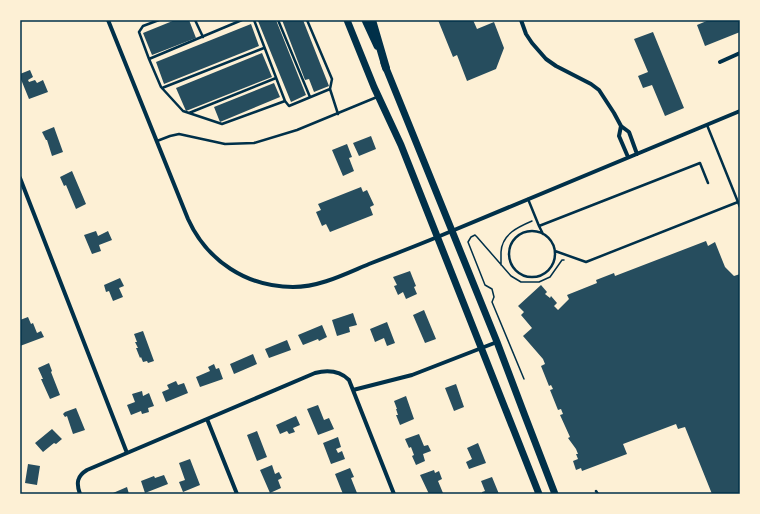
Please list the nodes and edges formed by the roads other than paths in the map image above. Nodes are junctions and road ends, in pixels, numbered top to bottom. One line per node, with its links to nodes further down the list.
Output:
1 (108, 20): 29 (street)
2 (159, 20): 15 (lane)
3 (196, 20): 12 (lane)
4 (242, 20): 12 (lane)
5 (254, 20): 13 (lane)
6 (278, 20): 22 (lane)
7 (307, 20): 20 (lane)
8 (347, 20): 21 (main road)
9 (365, 20): 17 (main road)
10 (372, 20): 17 (highway)
11 (521, 20): 28 (street)
12 (202, 38): 15 (lane)
13 (264, 48): 18 (lane); 19 (lane)
14 (740, 54): 16 (street)
15 (149, 59): 19 (lane)
16 (720, 62)
17 (386, 68): 38 (main road)
18 (276, 78): 23 (lane); 25 (lane)
19 (162, 88): 25 (lane)
20 (330, 89): 22 (lane); 26 (lane)
21 (378, 97): 26 (lane); 40 (main road)
22 (310, 98): 23 (lane)
23 (285, 100): 25 (lane)
24 (740, 111): 27 (street)
25 (188, 113)
26 (338, 114): 29 (lane)
27 (707, 125): 30 (street); 35 (lane)
28 (621, 126): 30 (street); 31 (street)
29 (157, 141): 40 (street)
30 (638, 154): 31 (street)
31 (628, 157): 34 (street)
32 (20, 178): 46 (street)
33 (708, 183): 37 (lane)
34 (528, 199): 37 (lane); 38 (street)
35 (738, 202): 36 (lane); 41 (lane)
36 (740, 207)
37 (539, 226): 39 (lane)
38 (452, 231): 40 (street); 42 (main road)
39 (542, 234): 41 (lane); 41 (lane)
40 (436, 238): 43 (main road)
41 (555, 251)
42 (497, 342): 43 (street); 51 (main road)
43 (480, 348): 44 (street); 50 (main road)
44 (353, 390): 45 (street); 49 (street)
45 (207, 419): 46 (street); 48 (street)
46 (127, 453): 47 (street)
47 (80, 494)
48 (237, 494)
49 (394, 494)
50 (538, 494)
51 (555, 494)

